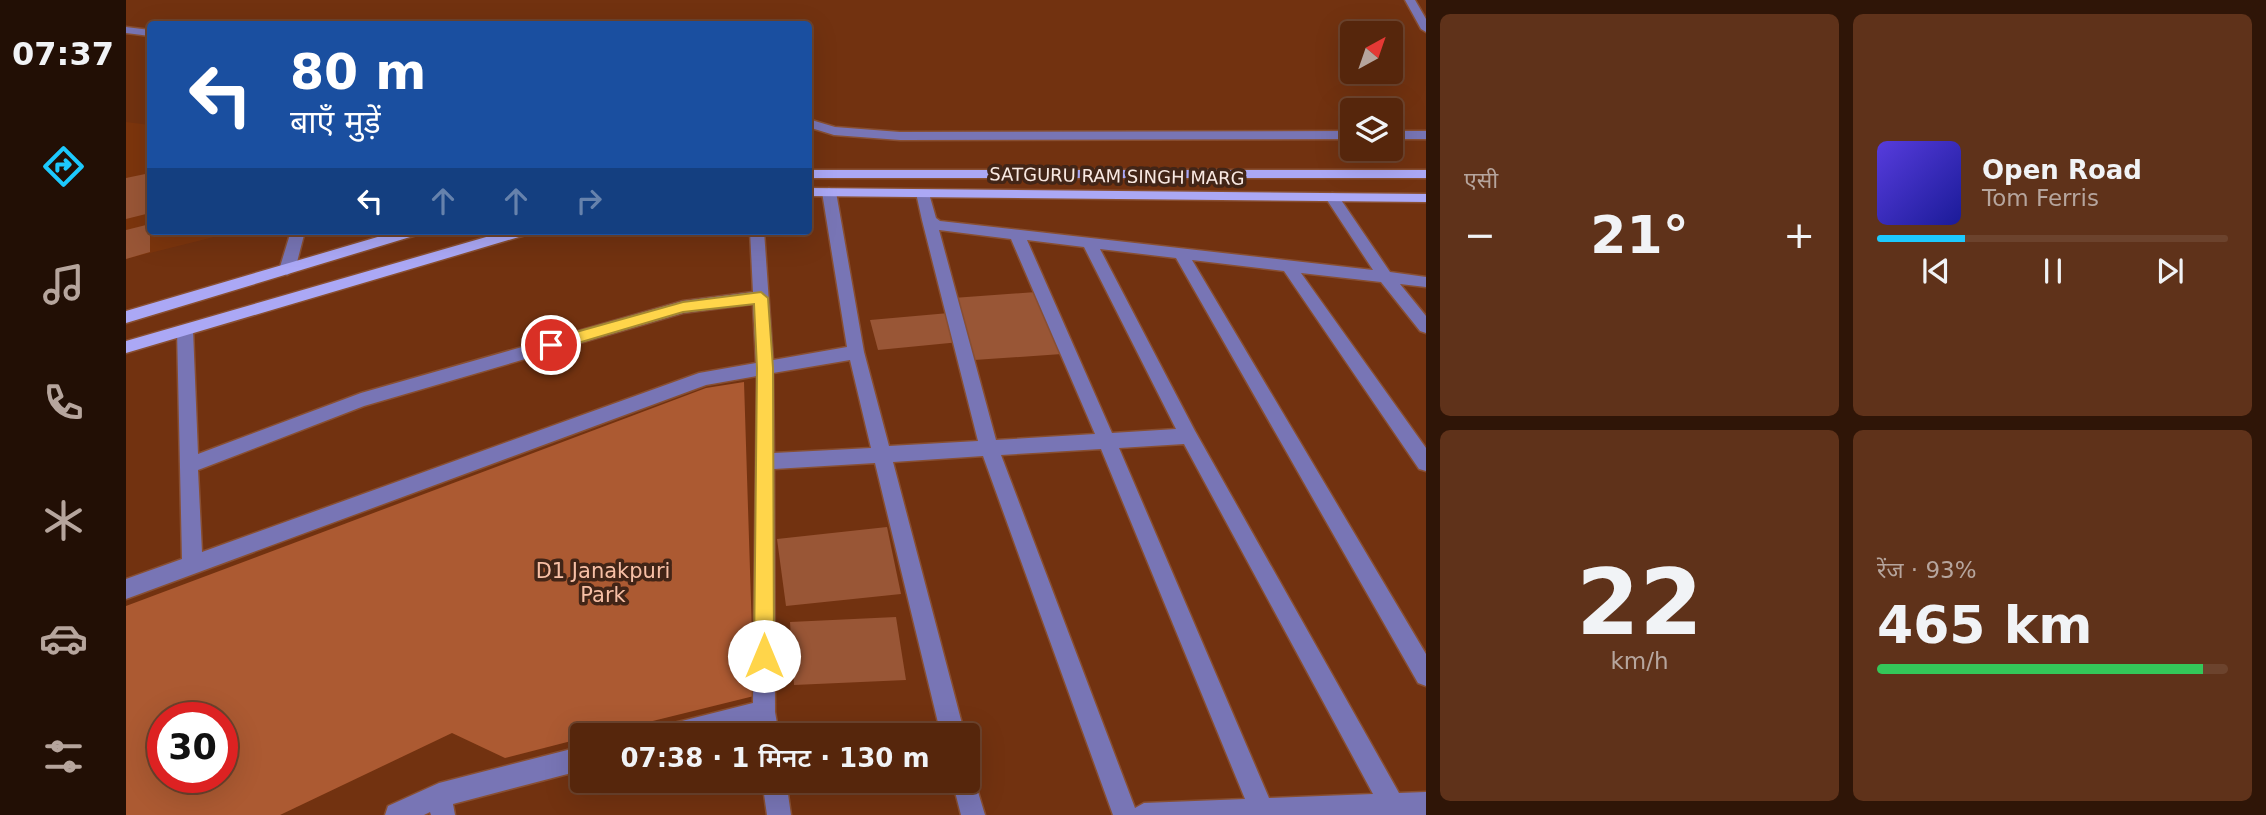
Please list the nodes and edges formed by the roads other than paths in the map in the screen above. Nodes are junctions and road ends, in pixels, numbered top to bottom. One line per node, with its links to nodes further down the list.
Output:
1 (1408, 0): 2 (street); 3 (street)
2 (1426, 2)
3 (1426, 29)
4 (126, 30): 5 (street)
5 (147, 33)
6 (812, 125): 7 (street)
7 (1340, 135)
8 (1403, 135): 9 (street)
9 (1426, 135)
10 (812, 174): 11 (main road, SATGURU RAM SINGH MARG)
11 (1426, 174)
12 (812, 192): 13 (main road, SATGURU RAM SINGH MARG)
13 (829, 192): 14 (main road, SATGURU RAM SINGH MARG); 34 (street)
14 (922, 193): 15 (main road, SATGURU RAM SINGH MARG); 17 (street)
15 (1332, 197): 16 (main road, SATGURU RAM SINGH MARG); 27 (street)
16 (1426, 198)
17 (929, 220): 18 (street); 38 (street)
18 (1016, 233): 23 (street); 37 (street)
19 (297, 235): 26 (street)
20 (402, 235): 26 (main road)
21 (510, 235): 32 (main road)
22 (757, 235): 29 (street)
23 (1089, 242): 24 (street); 36 (street)
24 (1180, 252): 25 (street); 45 (street)
25 (1287, 264): 27 (street); 41 (street)
26 (287, 270): 30 (main road)
27 (1385, 277): 28 (street); 31 (street)
28 (1426, 282)
29 (761, 298): 35 (street); 42 (street)
30 (126, 317)
31 (1426, 327)
32 (185, 330): 33 (main road); 42 (street)
33 (126, 347)
34 (856, 352): 35 (street); 39 (street)
35 (765, 368): 40 (street); 43 (street)
36 (1189, 436): 37 (street); 53 (street)
37 (1107, 441): 38 (street); 54 (street)
38 (989, 448): 39 (street); 58 (street)
39 (883, 454): 40 (street); 47 (street)
40 (764, 462): 46 (street)
41 (1426, 463)
42 (188, 466): 43 (street)
43 (192, 565): 44 (street)
44 (126, 589)
45 (1426, 675)
46 (765, 723)
47 (950, 723)
48 (570, 762): 52 (street)
49 (776, 793): 56 (street)
50 (967, 793): 57 (street)
51 (1426, 804): 53 (street)
52 (441, 805): 55 (street)
53 (1396, 810): 54 (street)
54 (1249, 812): 59 (street)
55 (397, 815)
56 (779, 815)
57 (973, 815)
58 (1125, 815)
59 (1144, 815)

